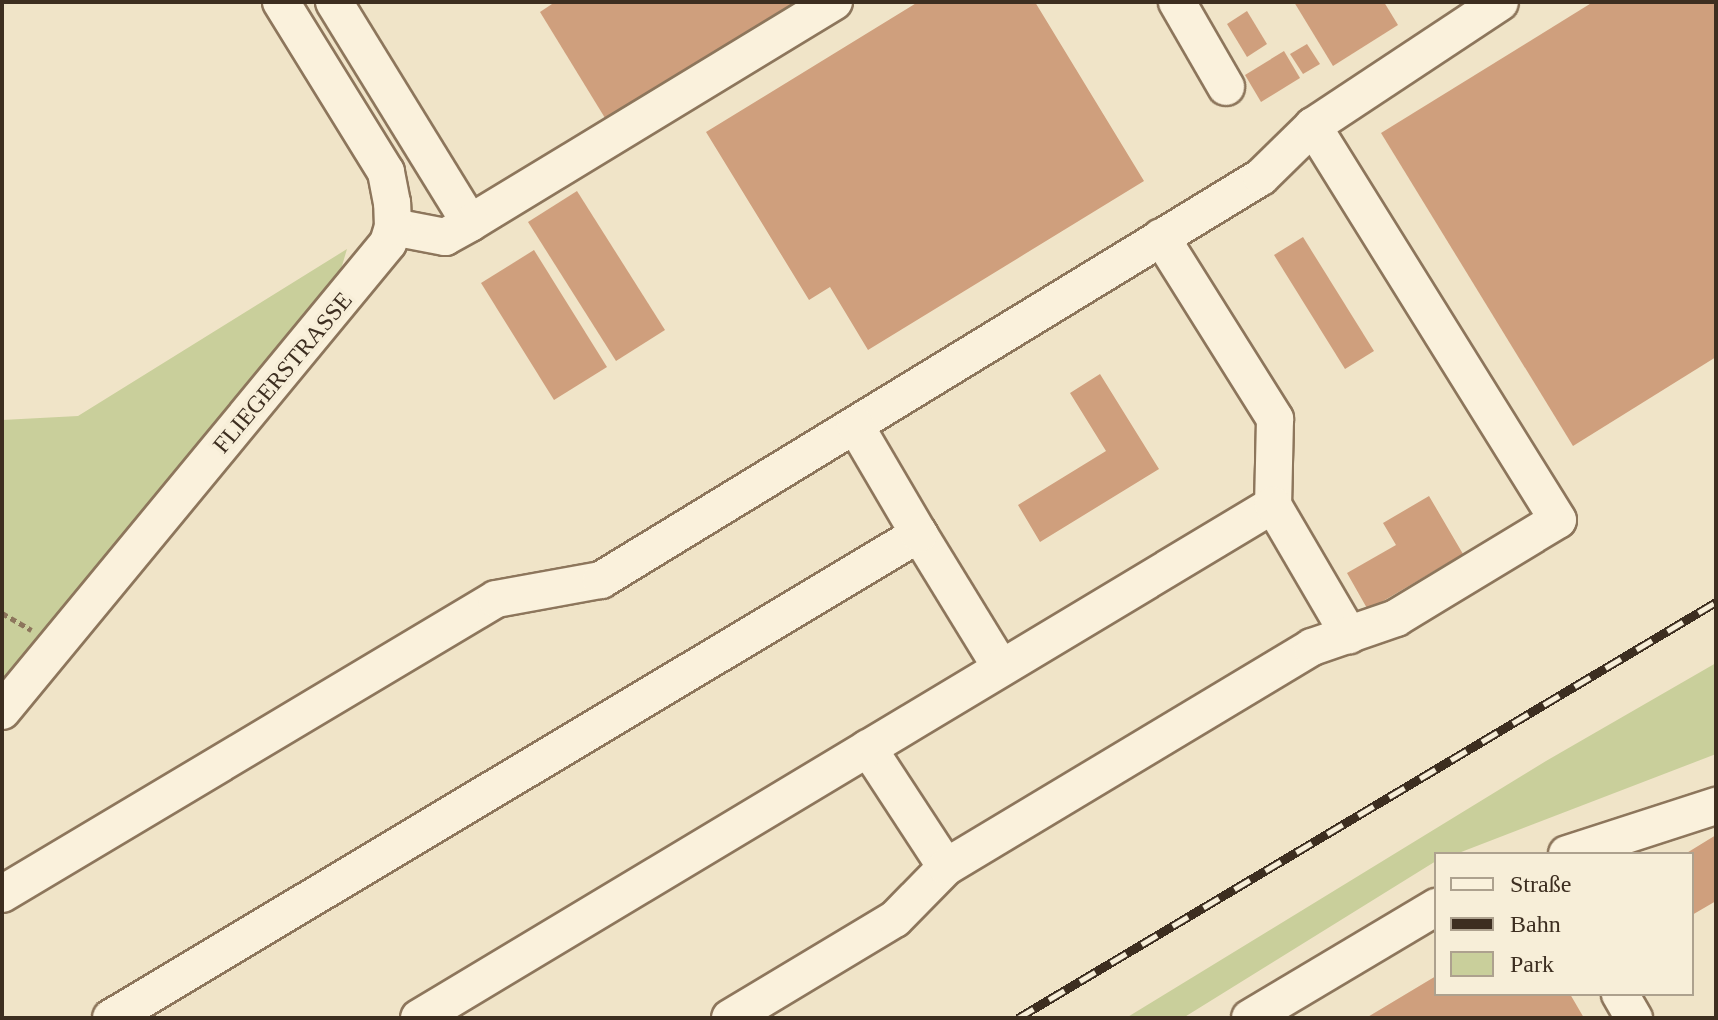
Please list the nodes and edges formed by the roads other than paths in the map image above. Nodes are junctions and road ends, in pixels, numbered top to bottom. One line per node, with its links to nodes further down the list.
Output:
1 (281, 2): 9 (street)
2 (334, 2): 8 (street)
3 (834, 2): 8 (street)
4 (1177, 2): 6 (street)
5 (1500, 2): 7 (street)
6 (1226, 87)
7 (1313, 126): 10 (street); 14 (street)
8 (470, 223): 9 (street)
9 (393, 227): 16 (street, FLIEGERSTRASSE)
10 (1161, 237): 11 (street); 12 (street)
11 (855, 425): 13 (street); 21 (street)
12 (1273, 505): 14 (street); 15 (street)
13 (919, 534): 15 (street); 24 (street)
14 (1349, 635): 20 (street)
15 (1001, 668): 17 (street)
16 (2, 711)
17 (868, 748): 20 (street); 25 (street)
18 (1716, 806): 19 (street)
19 (1573, 852)
20 (946, 867): 26 (street)
21 (2, 894)
22 (1434, 908): 27 (street)
23 (1621, 996): 28 (street)
24 (111, 1018)
25 (419, 1018)
26 (730, 1018)
27 (1250, 1018)
28 (1634, 1018)

